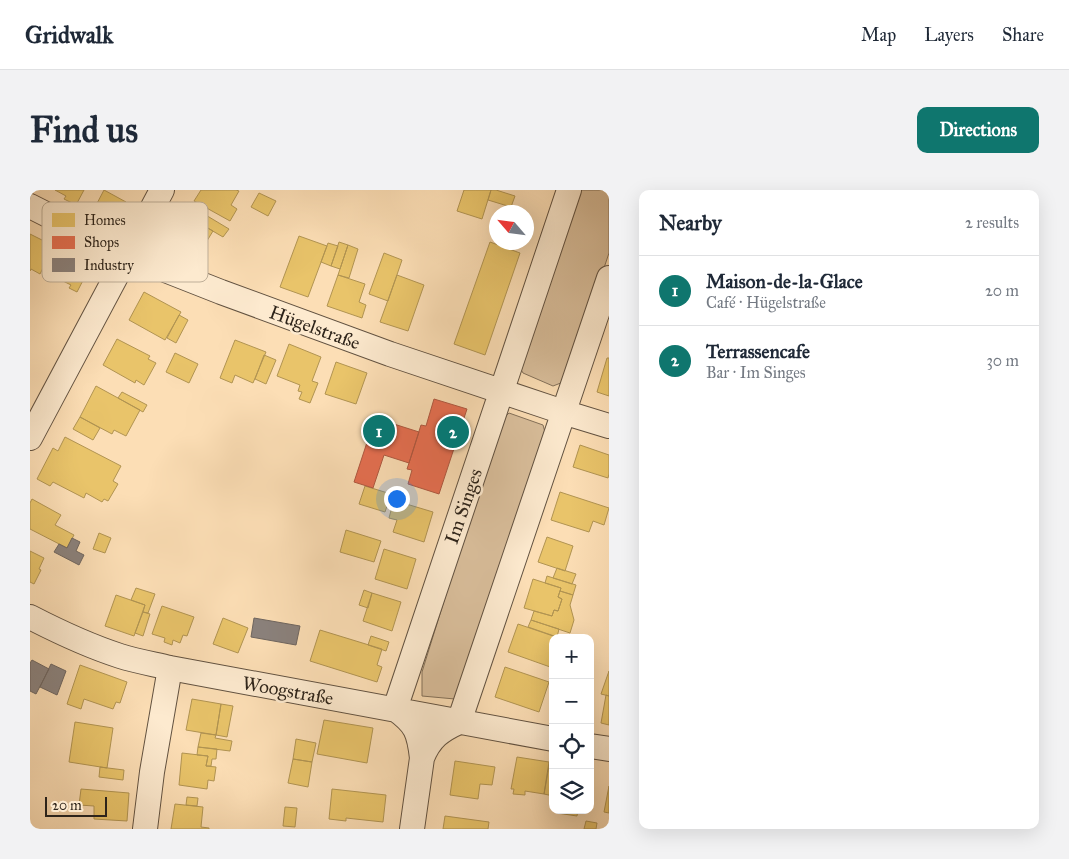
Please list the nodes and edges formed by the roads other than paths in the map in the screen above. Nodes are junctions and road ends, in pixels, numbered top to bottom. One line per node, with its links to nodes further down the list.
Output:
1 (162, 190): 3 (street)
2 (569, 190): 9 (street, Im Singes)
3 (156, 202)
4 (30, 206): 5 (street, Hügelstraße)
5 (42, 212)
6 (609, 278): 10 (street)
7 (113, 282): 12 (street)
8 (195, 282): 9 (street, Hügelstraße)
9 (501, 392): 10 (street, Hügelstraße); 15 (street, Im Singes)
10 (563, 412): 11 (street, Hügelstraße); 16 (street)
11 (609, 426)
12 (30, 438)
13 (30, 618): 14 (street, Woogstraße)
14 (170, 668): 15 (street, Woogstraße); 21 (street)
15 (395, 709): 16 (street, Woogstraße); 20 (street)
16 (459, 722): 17 (street, Woogstraße); 20 (street)
17 (549, 738)
18 (594, 747): 19 (street)
19 (609, 749)
20 (422, 758): 22 (street)
21 (146, 829)
22 (412, 829)

